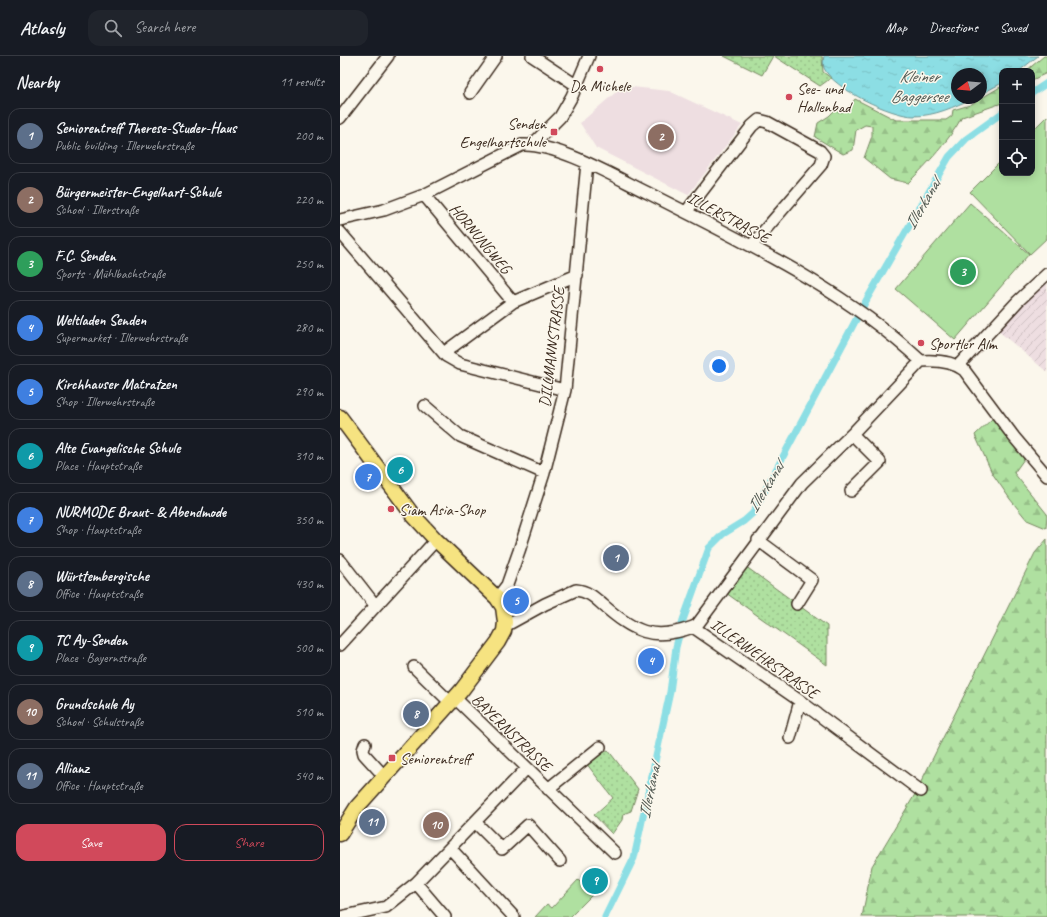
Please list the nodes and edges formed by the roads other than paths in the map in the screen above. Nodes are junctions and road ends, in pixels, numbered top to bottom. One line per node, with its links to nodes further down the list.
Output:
1 (388, 56): 7 (street)
2 (496, 56): 6 (street)
3 (532, 56): 5 (street)
4 (589, 56): 5 (street)
5 (576, 85): 8 (street)
6 (470, 93)
7 (340, 118)
8 (533, 144): 9 (street, ILLERSTRASSE); 10 (street, ILLERSTRASSE)
9 (587, 162): 11 (street, ILLERSTRASSE); 16 (street, DILLMANNSTRASSE)
10 (424, 195): 12 (street, ILLERSTRASSE); 17 (street, HORNUNGWEG)
11 (686, 212): 14 (street, ILLERSTRASSE); 14 (street)
12 (340, 220)
13 (340, 232): 18 (street)
14 (751, 246): 19 (street, ILLERSTRASSE)
15 (1047, 274): 20 (street)
16 (577, 275): 17 (street); 21 (street, DILLMANNSTRASSE)
17 (513, 302): 18 (street)
18 (446, 356): 21 (street)
19 (921, 360): 20 (street); 24 (street)
20 (958, 366): 26 (street)
21 (565, 390): 25 (street, DILLMANNSTRASSE)
22 (425, 406): 25 (street)
23 (340, 417): 28 (main road)
24 (852, 434): 27 (street); 29 (street)
25 (544, 473): 31 (street, DILLMANNSTRASSE)
26 (1047, 476)
27 (851, 491)
28 (436, 540): 31 (main road); 33 (street)
29 (758, 540): 32 (street); 35 (street)
30 (340, 560): 33 (street)
31 (497, 598): 34 (main road)
32 (796, 604)
33 (375, 605): 36 (street)
34 (504, 620): 35 (street, ILLERWEHRSTRASSE); 38 (main road)
35 (691, 628): 39 (street, ILLERWEHRSTRASSE)
36 (340, 645)
37 (414, 667): 38 (street, BAYERNSTRASSE)
38 (453, 701): 43 (street, BAYERNSTRASSE); 44 (main road)
39 (800, 701): 40 (street); 46 (street, ILLERWEHRSTRASSE)
40 (790, 738)
41 (365, 744): 44 (street)
42 (600, 747): 45 (street, BAYERNSTRASSE)
43 (526, 769): 45 (street, BAYERNSTRASSE); 47 (street)
44 (384, 776): 48 (main road)
45 (548, 789): 50 (street, BAYERNSTRASSE)
46 (921, 791)
47 (475, 822): 49 (street); 51 (street)
48 (340, 834)
49 (450, 848): 52 (street); 55 (street)
50 (615, 853)
51 (560, 861)
52 (416, 883): 53 (street); 54 (street)
53 (340, 917)
54 (444, 917)
55 (514, 917)

